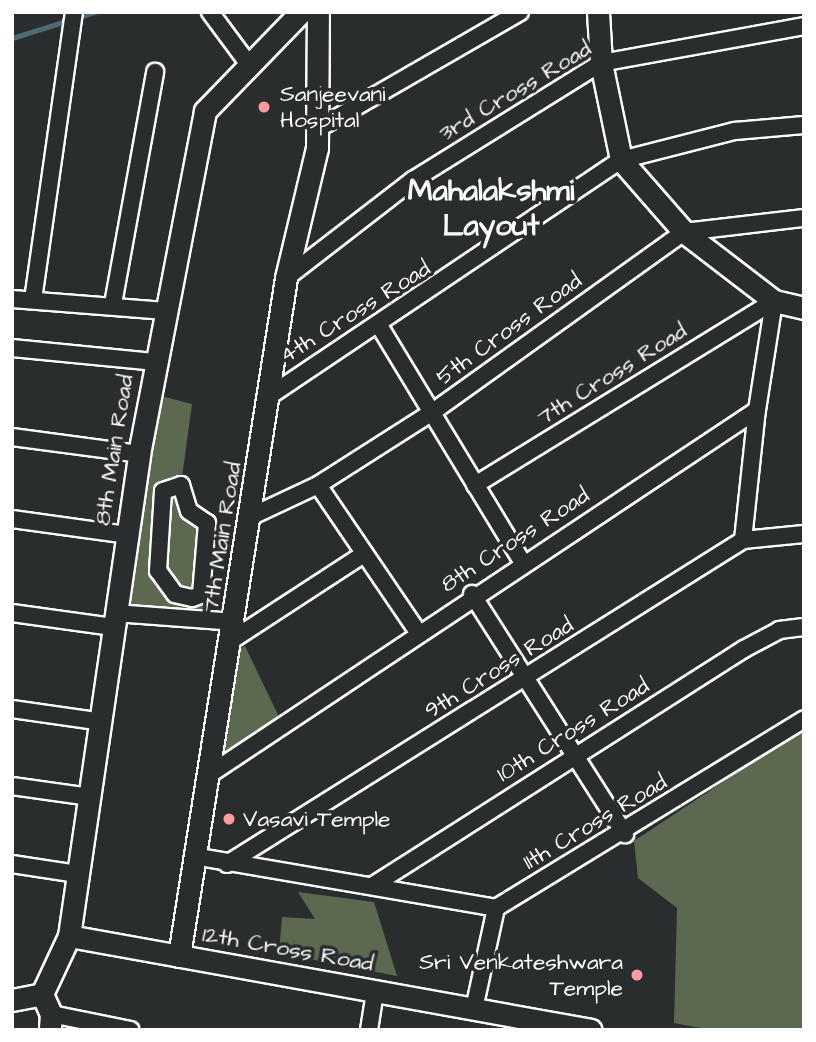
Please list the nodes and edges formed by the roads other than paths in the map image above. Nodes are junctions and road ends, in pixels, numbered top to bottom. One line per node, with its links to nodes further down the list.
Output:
1 (74, 12): 18 (street)
2 (210, 12): 9 (street)
3 (302, 12): 9 (street, 8th Main Road)
4 (318, 12): 12 (street, 7th Main Road)
5 (520, 12): 12 (street)
6 (598, 12): 8 (street)
7 (804, 26): 8 (street, 3rd Cross Road)
8 (601, 63): 13 (street); 16 (street, 3rd Cross Road)
9 (250, 66): 22 (street, 8th Main Road)
10 (155, 72): 20 (street)
11 (804, 125): 13 (street, 4th Cross Road)
12 (319, 128): 16 (street, 7th Main Road)
13 (621, 160): 15 (street); 23 (street, 4th Cross Road)
14 (804, 218): 15 (street, 5th Cross Road)
15 (684, 232): 19 (street); 28 (street, 5th Cross Road)
16 (286, 278): 26 (street, 7th Main Road)
17 (12, 299): 18 (street)
18 (33, 300): 20 (street)
19 (774, 301): 21 (street); 27 (street); 32 (street, 7th Cross Road)
20 (113, 304): 22 (street)
21 (804, 308)
22 (166, 311): 25 (street, 8th Main Road)
23 (380, 327): 26 (street, 4th Cross Road); 28 (street)
24 (12, 348): 25 (street)
25 (156, 362): 30 (street, 8th Main Road)
26 (271, 394): 33 (street, 7th Main Road)
27 (757, 410): 37 (street); 39 (street, 8th Cross Road)
28 (434, 411): 31 (street, 5th Cross Road); 32 (street)
29 (12, 437): 30 (street)
30 (139, 454): 36 (street, 8th Main Road)
31 (318, 485): 33 (street, 5th Cross Road); 38 (street)
32 (475, 485): 39 (street)
33 (253, 516): 45 (street, 7th Main Road)
34 (12, 519): 36 (street)
35 (804, 534): 37 (street, 9th Cross Road)
36 (127, 535): 43 (street, 8th Main Road)
37 (743, 540): 47 (street, 9th Cross Road)
38 (364, 554): 45 (street); 46 (street)
39 (523, 563): 41 (street, 8th Cross Road)
40 (200, 584): 40 (street)
41 (472, 594): 46 (street, 8th Cross Road); 47 (street)
42 (12, 613): 43 (street)
43 (114, 620): 45 (street); 50 (street, 8th Main Road)
44 (804, 627): 51 (street, 10th Cross Road)
45 (234, 631): 52 (street, 7th Main Road)
46 (418, 632): 52 (street, 8th Cross Road)
47 (525, 679): 51 (street); 58 (street, 9th Cross Road)
48 (12, 709): 50 (street)
49 (804, 719): 55 (street, 11th Cross Road)
50 (103, 722): 54 (street, 8th Main Road)
51 (573, 756): 55 (street); 60 (street, 10th Cross Road)
52 (209, 774): 56 (street, 7th Main Road)
53 (12, 786): 54 (street)
54 (90, 797): 59 (street, 8th Main Road)
55 (625, 834): 61 (street, 11th Cross Road)
56 (198, 857): 58 (street); 63 (street, 7th Main Road)
57 (12, 864): 59 (street)
58 (227, 864): 60 (street)
59 (77, 874): 62 (street, 8th Main Road)
60 (372, 886): 61 (street)
61 (496, 908): 67 (street)
62 (69, 936): 63 (street, 12th Cross Road); 65 (street)
63 (179, 956): 64 (street, 12th Cross Road)
64 (375, 991): 67 (street, 12th Cross Road); 70 (street)
65 (41, 994): 66 (street); 68 (street)
66 (12, 1000)
67 (474, 1009): 71 (street, 12th Cross Road)
68 (50, 1022): 69 (street)
69 (130, 1030)
70 (369, 1030)
71 (591, 1030)

